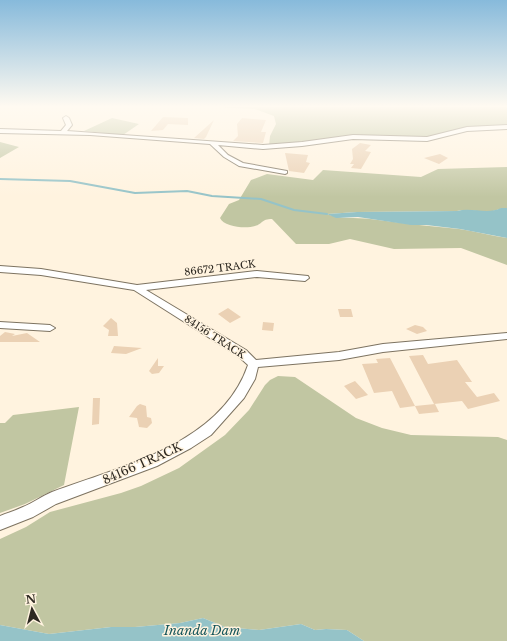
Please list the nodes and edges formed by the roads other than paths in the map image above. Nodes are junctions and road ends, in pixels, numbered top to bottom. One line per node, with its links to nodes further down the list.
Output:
1 (138, 137): 3 (street)
2 (432, 137): 3 (street)
3 (212, 143): 4 (street)
4 (285, 172)
5 (0, 269): 7 (street, 84156 TRACK)
6 (305, 278): 7 (street, 86672 TRACK)
7 (137, 288): 11 (street, 84156 TRACK)
8 (0, 326): 9 (street)
9 (50, 328)
10 (507, 336): 11 (street, 84156 TRACK)
11 (254, 364): 12 (street, 84166 TRACK)
12 (0, 523)

